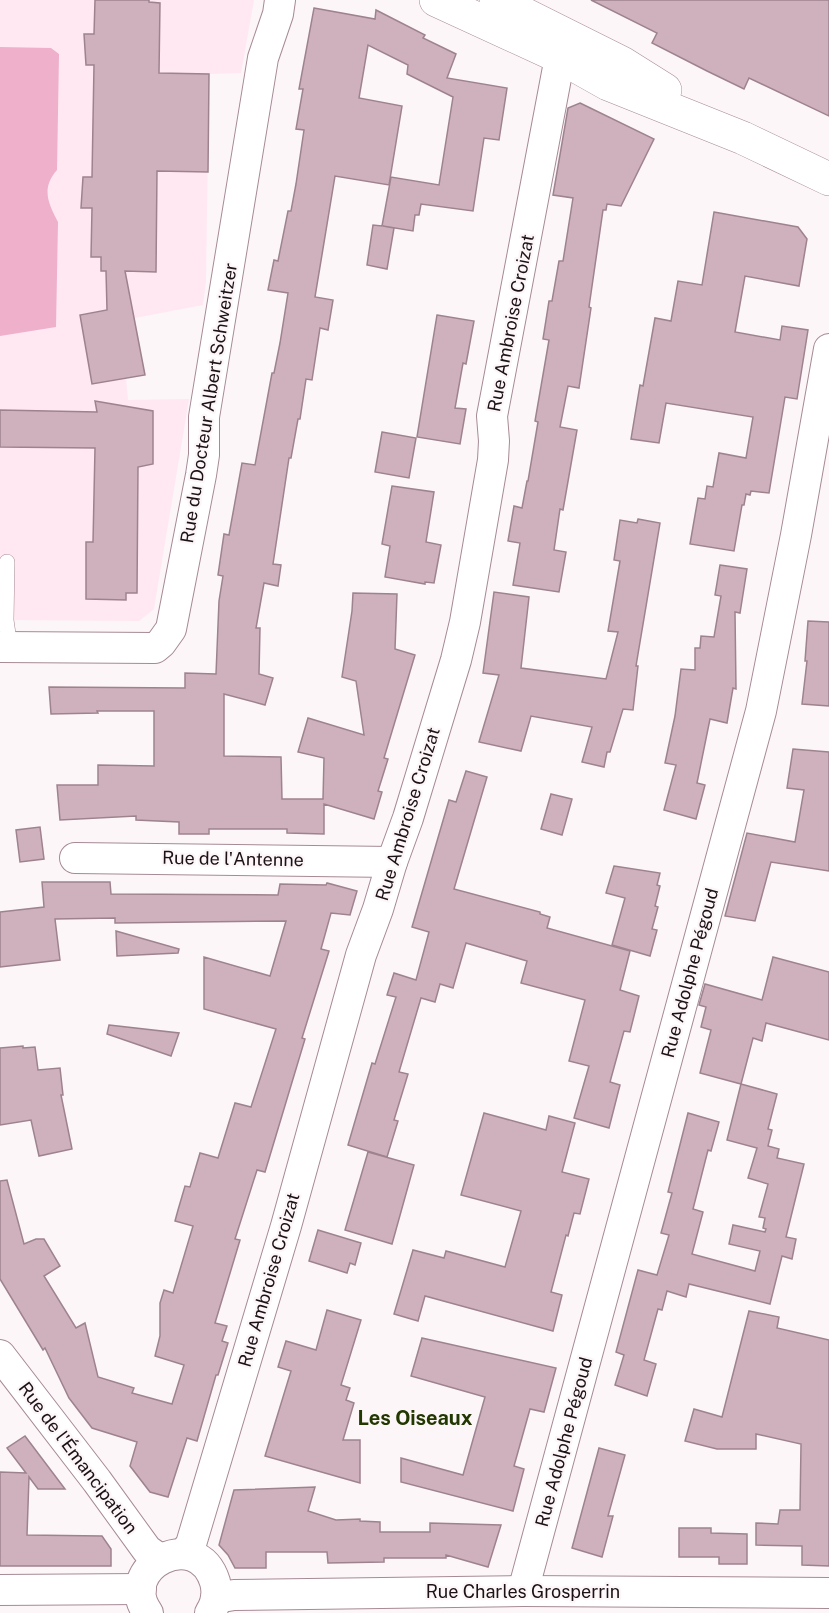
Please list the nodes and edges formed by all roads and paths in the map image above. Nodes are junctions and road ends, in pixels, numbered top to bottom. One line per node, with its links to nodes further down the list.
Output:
1 (280, 0): 8 (street, Rue du Docteur Albert Schweitzer)
2 (436, 0): 4 (main road)
3 (496, 0): 4 (main road)
4 (566, 47): 5 (main road); 10 (street, Rue Ambroise Croizat)
5 (829, 179)
6 (829, 349): 14 (street, Rue Adolphe Pégoud)
7 (6, 562): 8 (lane)
8 (5, 648)
9 (75, 858): 10 (street, Rue de l'Antenne)
10 (392, 862): 12 (street, Rue Ambroise Croizat)
11 (0, 1355): 12 (street, Rue de l'Émancipation)
12 (172, 1557): 16 (street, Rue Ambroise Croizat); 17 (street, Rue de l'Émancipation)
13 (0, 1590): 16 (street)
14 (523, 1591): 15 (street, Rue Charles Grosperrin); 17 (street, Rue Charles Grosperrin)
15 (829, 1593)
16 (145, 1601)
17 (213, 1606)

